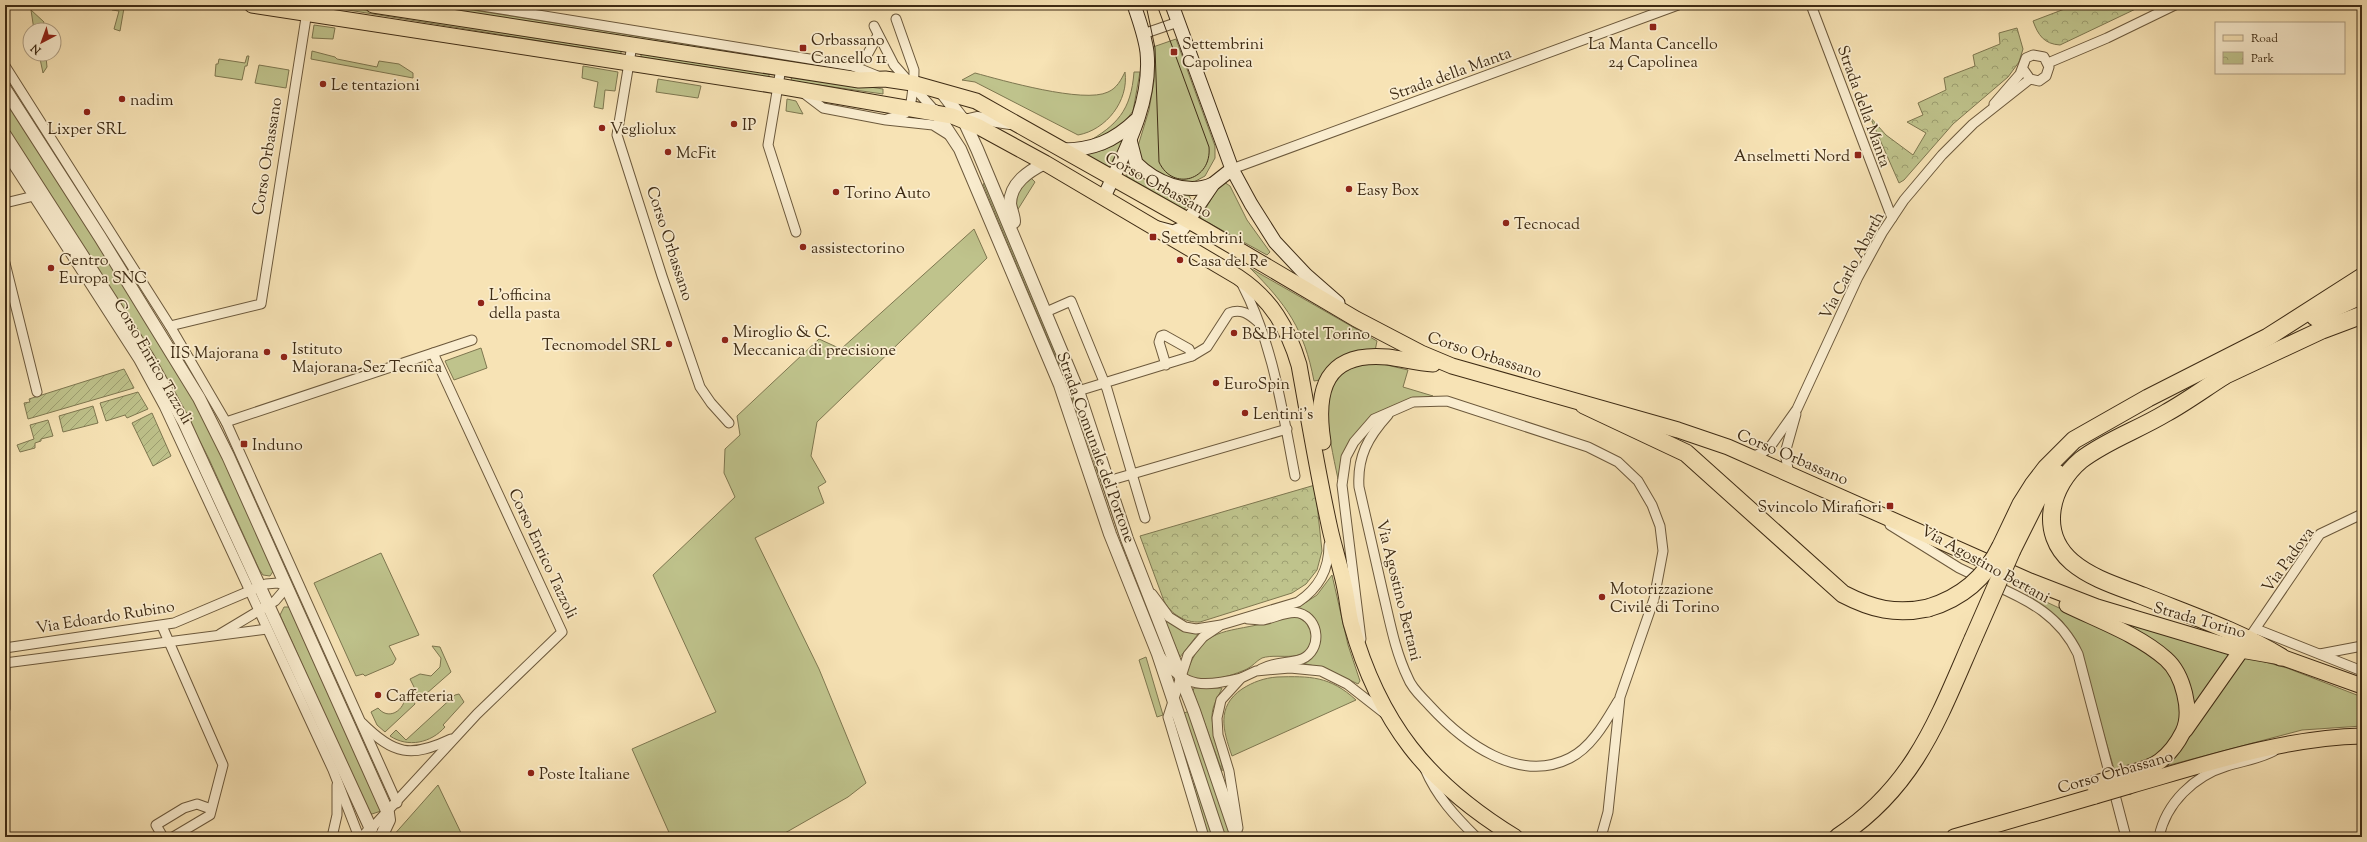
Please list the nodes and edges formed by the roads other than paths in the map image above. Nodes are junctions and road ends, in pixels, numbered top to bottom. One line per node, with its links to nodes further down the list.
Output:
1 (252, 5): 9 (main road)
2 (373, 5): 13 (main road, Corso Orbassano)
3 (476, 5): 14 (street, Corso Orbassano)
4 (1134, 5): 12 (main road)
5 (1172, 5): 11 (main road)
6 (1678, 5): 42 (street, Strada della Manta)
7 (1812, 5): 49 (street, Strada della Manta)
8 (2175, 5): 15 (street)
9 (307, 9): 16 (main road); 61 (street, Corso Orbassano)
10 (896, 19): 23 (street)
11 (1178, 22): 12 (street); 42 (main road)
12 (1143, 34): 31 (main road)
13 (632, 45): 14 (main road, Corso Orbassano); 16 (street, Corso Orbassano)
14 (745, 55): 18 (street, Corso Orbassano); 19 (main road, Corso Orbassano)
15 (2048, 62): 20 (street, Via Carlo Abarth); 22 (street, Via Carlo Abarth)
16 (629, 64): 24 (main road); 86 (street, Corso Orbassano)
17 (5, 66): 38 (street, Corso Enrico Tazzoli)
18 (853, 66): 21 (street, Corso Orbassano); 23 (street, Strada Comunale del Portone)
19 (781, 68): 21 (main road, Corso Orbassano); 24 (street)
20 (2023, 70): 22 (street); 30 (street, Via Carlo Abarth)
21 (885, 79): 23 (main road, Corso Orbassano)
22 (2030, 79): 30 (street, Via Carlo Abarth)
23 (912, 84): 27 (main road, Corso Orbassano); 28 (street); 29 (street, Strada Comunale del Portone)
24 (778, 86): 26 (main road); 52 (street)
25 (5, 89): 43 (street, Corso Enrico Tazzoli)
26 (798, 89): 28 (main road); 32 (street)
27 (940, 90): 33 (street, Strada Comunale del Portone); 34 (main road, Corso Orbassano)
28 (910, 107): 29 (main road); 32 (street)
29 (935, 112): 33 (main road); 37 (street, Strada Comunale del Portone)
30 (1985, 114): 49 (street, Via Carlo Abarth)
31 (1139, 118): 36 (main road); 39 (main road)
32 (886, 120): 37 (street)
33 (964, 121): 34 (street); 37 (street); 41 (main road); 53 (street, Strada Comunale del Portone)
34 (1016, 124): 39 (main road, Corso Orbassano)
35 (5, 135): 96 (street, Corso Enrico Tazzoli)
36 (1130, 140): 44 (main road); 45 (main road)
37 (957, 144): 117 (street, Strada Comunale del Portone)
38 (58, 148): 43 (street, Corso Enrico Tazzoli); 68 (street, Corso Enrico Tazzoli)
39 (1062, 150): 44 (main road, Corso Orbassano)
40 (5, 152): 46 (street, Corso Enrico Tazzoli)
41 (1045, 163): 47 (main road); 53 (street)
42 (1232, 169): 45 (main road); 66 (main road)
43 (62, 178): 74 (street, Corso Enrico Tazzoli)
44 (1113, 179): 47 (main road); 50 (main road, Corso Orbassano)
45 (1213, 184): 50 (main road)
46 (34, 196): 48 (street); 100 (street, Corso Enrico Tazzoli)
47 (1104, 197): 51 (main road)
48 (5, 203)
49 (1892, 218): 83 (street, Via Carlo Abarth)
50 (1188, 221): 51 (main road); 66 (main road, Corso Orbassano)
51 (1156, 227): 55 (main road)
52 (796, 232)
53 (1016, 239): 64 (street, Strada Comunale del Portone)
54 (5, 263): 60 (street)
55 (1238, 277): 67 (street); 99 (main road)
56 (2362, 277): 59 (highway)
57 (2362, 285): 59 (highway)
58 (2362, 295): 70 (highway)
59 (2324, 302): 70 (highway)
60 (14, 304): 62 (street); 81 (street)
61 (261, 304): 68 (street, Corso Enrico Tazzoli)
62 (5, 306)
63 (2362, 311): 69 (highway)
64 (1046, 312): 78 (street, Strada Comunale del Portone); 80 (street, Strada Comunale del Portone)
65 (2362, 315): 69 (highway)
66 (1356, 319): 76 (main road, Corso Orbassano)
67 (1258, 322): 73 (street, Strada Comunale del Portone); 87 (street)
68 (170, 326): 79 (street, Corso Enrico Tazzoli)
69 (2322, 330): 77 (highway)
70 (2268, 337): 101 (highway)
71 (472, 340): 72 (street)
72 (433, 353): 85 (street); 134 (street, Corso Enrico Tazzoli)
73 (1192, 356): 75 (street, Strada Comunale del Portone); 75 (street)
74 (180, 363): 79 (street, Corso Enrico Tazzoli); 94 (street, Corso Enrico Tazzoli)
75 (1166, 365): 78 (street, Strada Comunale del Portone)
76 (1452, 366): 82 (main road, Corso Orbassano); 104 (main road)
77 (2224, 376): 101 (highway); 113 (highway)
78 (1104, 382): 80 (street, Strada Comunale del Portone); 91 (street, Strada Comunale del Portone)
79 (203, 383): 85 (street, Corso Enrico Tazzoli)
80 (1078, 391): 93 (street, Strada Comunale del Portone)
81 (37, 392)
82 (1584, 405): 88 (main road, Corso Orbassano); 101 (highway, bridge)
83 (1797, 409): 88 (street, Via Carlo Abarth); 90 (street, Via Carlo Abarth)
84 (1392, 412): 121 (street, Via Agostino Bertani); 127 (street, Via Agostino Bertani); 127 (street, Via Agostino Bertani)
85 (226, 422): 89 (street, Corso Enrico Tazzoli)
86 (728, 423)
87 (1287, 429): 91 (street, Strada Comunale del Portone); 92 (street)
88 (1750, 457): 90 (main road, Corso Orbassano)
89 (248, 471): 94 (street); 130 (street, Corso Enrico Tazzoli)
90 (1789, 474): 95 (main road, Corso Orbassano)
91 (1131, 475): 93 (street, Strada Comunale del Portone); 98 (street, Strada Comunale del Portone)
92 (1295, 476)
93 (1108, 481): 102 (street, Strada Comunale del Portone)
94 (245, 494): 105 (street, Corso Enrico Tazzoli)
95 (1849, 500): 103 (main road, Corso Orbassano); 156 (street, Via Agostino Bertani)
96 (226, 512): 100 (street, Corso Enrico Tazzoli); 106 (street, Corso Enrico Tazzoli)
97 (2362, 514): 113 (street, Via Padova)
98 (1144, 518)
99 (1330, 529): 104 (main road); 108 (street)
100 (224, 532): 106 (street, Corso Enrico Tazzoli)
101 (2007, 548): 154 (highway, bridge)
102 (1140, 574): 109 (street); 124 (street, Strada Comunale del Portone)
103 (2030, 581): 113 (main road, Strada Torino); 132 (main road)
104 (1344, 585): 121 (main road)
105 (287, 587): 106 (street, Via Edoardo Rubino); 107 (street, Via Edoardo Rubino); 141 (street, Corso Enrico Tazzoli)
106 (255, 588): 107 (street, Corso Enrico Tazzoli); 110 (street, Via Edoardo Rubino)
107 (264, 608): 111 (street, Corso Enrico Tazzoli); 112 (street, Via Edoardo Rubino); 142 (street, Corso Enrico Tazzoli)
108 (1241, 619): 109 (street); 122 (street)
109 (1221, 625): 124 (street)
110 (162, 626): 114 (street); 116 (street, Via Edoardo Rubino)
111 (267, 629): 112 (street, Via Edoardo Rubino); 137 (street, Corso Enrico Tazzoli)
112 (220, 634): 114 (street, Via Edoardo Rubino)
113 (2249, 639): 118 (street, Strada Torino); 119 (highway); 132 (main road)
114 (169, 641): 120 (street, Via Edoardo Rubino); 140 (street)
115 (2362, 646): 118 (street)
116 (5, 648)
117 (1158, 654): 124 (street); 128 (street, Strada Comunale del Portone)
118 (2320, 654): 123 (street, Strada Torino)
119 (2281, 657): 126 (main road)
120 (5, 663): 129 (street)
121 (1365, 666): 131 (main road)
122 (1256, 671): 125 (street); 131 (street)
123 (2362, 671)
124 (1180, 676): 125 (street); 128 (street); 150 (street, Strada Comunale del Portone)
125 (1241, 678): 150 (street)
126 (2362, 686)
127 (1620, 697): 153 (street, Via Agostino Bertani)
128 (1173, 699): 148 (street); 149 (street, Strada Comunale del Portone)
129 (5, 709)
130 (357, 717): 134 (street, Corso Enrico Tazzoli); 139 (street, Corso Enrico Tazzoli)
131 (1389, 717): 136 (main road)
132 (2184, 731): 138 (main road)
133 (2362, 736): 135 (main road, Corso Orbassano)
134 (456, 737): 139 (street, Corso Enrico Tazzoli)
135 (2288, 744): 138 (main road, Corso Orbassano); 157 (street, Corso Orbassano)
136 (1421, 761): 151 (street); 152 (main road)
137 (336, 778): 145 (street, Corso Enrico Tazzoli); 146 (street, Corso Enrico Tazzoli)
138 (2128, 780): 155 (main road, Corso Orbassano, bridge)
139 (397, 803): 141 (street, Corso Enrico Tazzoli)
140 (211, 809): 143 (street); 144 (street)
141 (388, 812): 142 (street, Corso Enrico Tazzoli); 147 (street)
142 (367, 833)
143 (163, 837)
144 (173, 837)
145 (332, 837)
146 (358, 837)
147 (381, 837)
148 (1204, 837)
149 (1219, 837)
150 (1238, 837)
151 (1476, 837)
152 (1515, 837)
153 (1601, 837)
154 (1838, 837)
155 (1954, 837)
156 (2126, 837)
157 (2159, 837)

